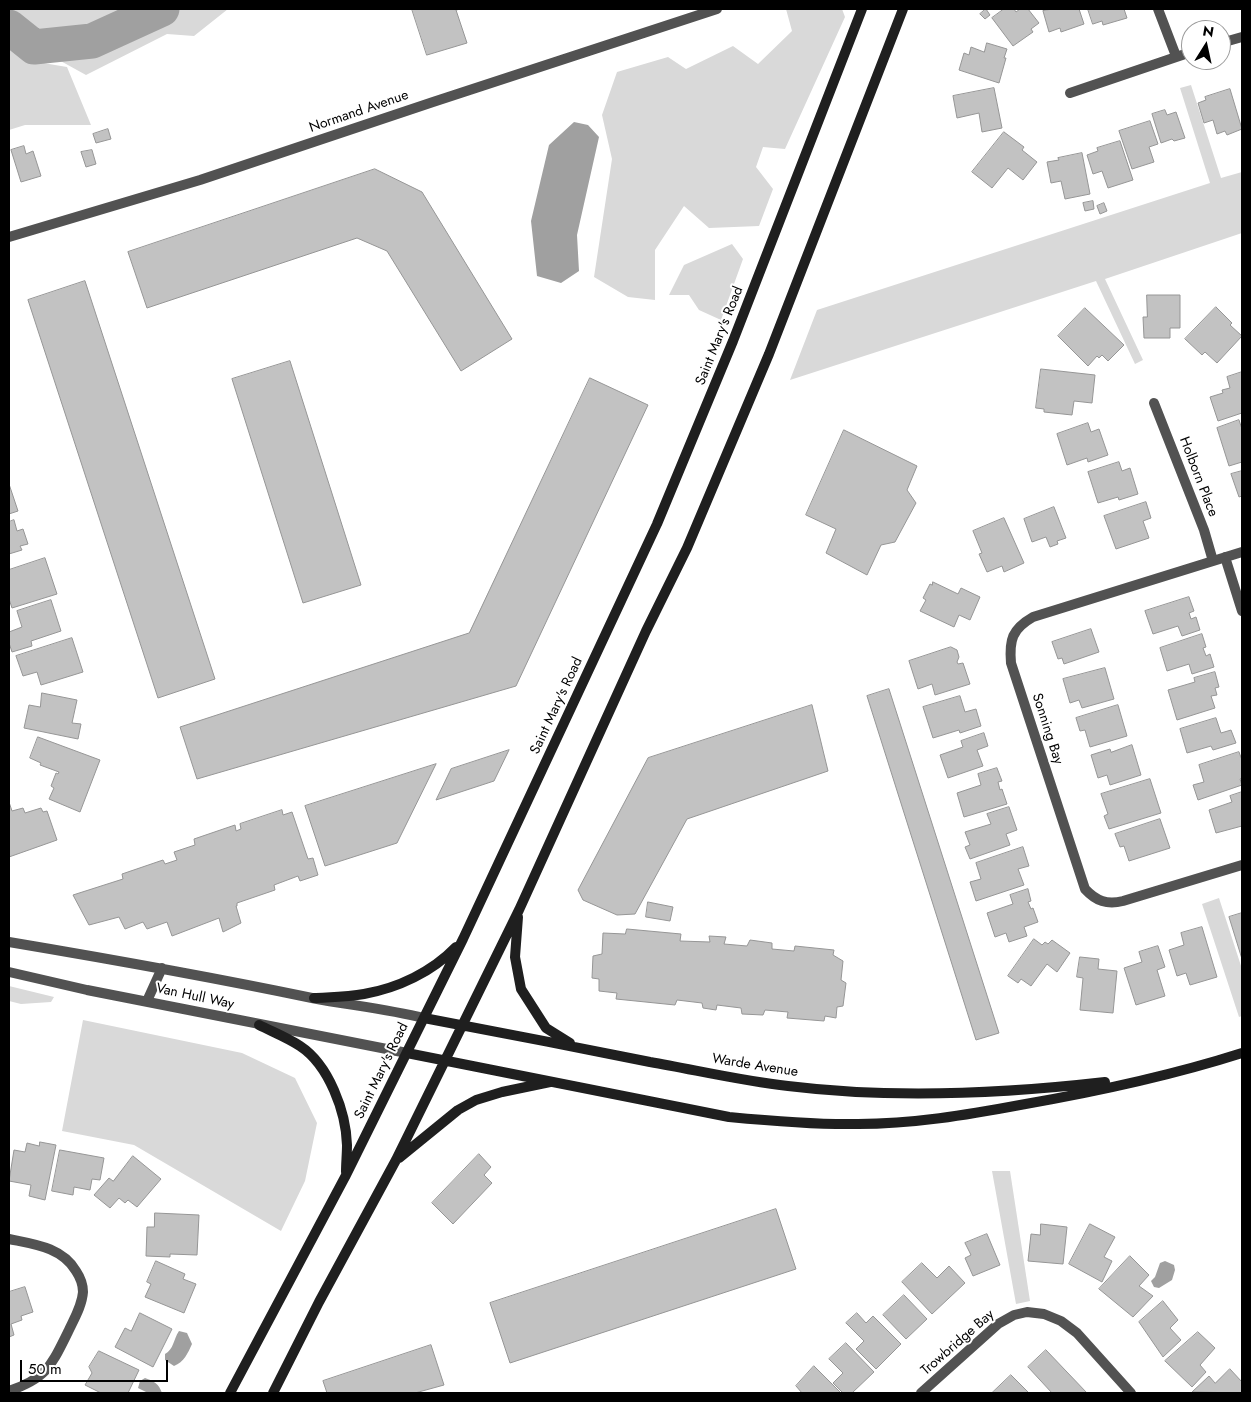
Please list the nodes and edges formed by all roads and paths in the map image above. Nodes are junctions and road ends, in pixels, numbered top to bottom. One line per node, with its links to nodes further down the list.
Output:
1 (716, 9): 8 (street, Normand Avenue)
2 (862, 9): 16 (main road, Saint Mary's Road)
3 (902, 9): 15 (main road)
4 (1158, 9): 6 (street)
5 (1181, 55): 6 (street)
6 (1176, 56): 7 (street)
7 (1070, 93)
8 (9, 237)
9 (1154, 403): 12 (street, Holborn Place)
10 (1242, 552): 11 (street, Sonning Bay)
11 (1225, 557): 12 (street, Sonning Bay); 13 (street)
12 (1213, 561): 14 (street, Sonning Bay)
13 (1242, 612)
14 (1242, 865)
15 (519, 910): 25 (main road); 27 (main road)
16 (463, 939): 20 (main road); 23 (main road, Saint Mary's Road)
17 (9, 942): 18 (street, Van Hull Way)
18 (162, 968): 20 (street, Van Hull Way); 21 (street)
19 (9, 972): 21 (street, Van Hull Way)
20 (314, 998): 22 (street, Van Hull Way)
21 (147, 1001): 24 (street, Van Hull Way)
22 (361, 1007): 23 (street, Warde Avenue)
23 (424, 1018): 25 (main road, Warde Avenue); 28 (main road, Saint Mary's Road)
24 (259, 1025): 26 (street, Van Hull Way); 34 (main road)
25 (462, 1026): 27 (main road, Warde Avenue); 30 (main road)
26 (377, 1047): 28 (street, Warde Avenue)
27 (578, 1048): 31 (main road, Warde Avenue)
28 (406, 1053): 30 (main road, Warde Avenue); 34 (main road, Saint Mary's Road)
29 (1242, 1053): 31 (main road, Warde Avenue)
30 (445, 1060): 32 (main road, Warde Avenue); 33 (main road)
31 (1150, 1077): 32 (main road, Warde Avenue)
32 (555, 1081): 33 (main road)
33 (396, 1160): 38 (main road)
34 (345, 1177): 37 (main road, Saint Mary's Road)
35 (9, 1240): 36 (street)
36 (9, 1391)
37 (230, 1393)
38 (273, 1393)
39 (922, 1393): 40 (street, Trowbridge Bay)
40 (1131, 1393)

